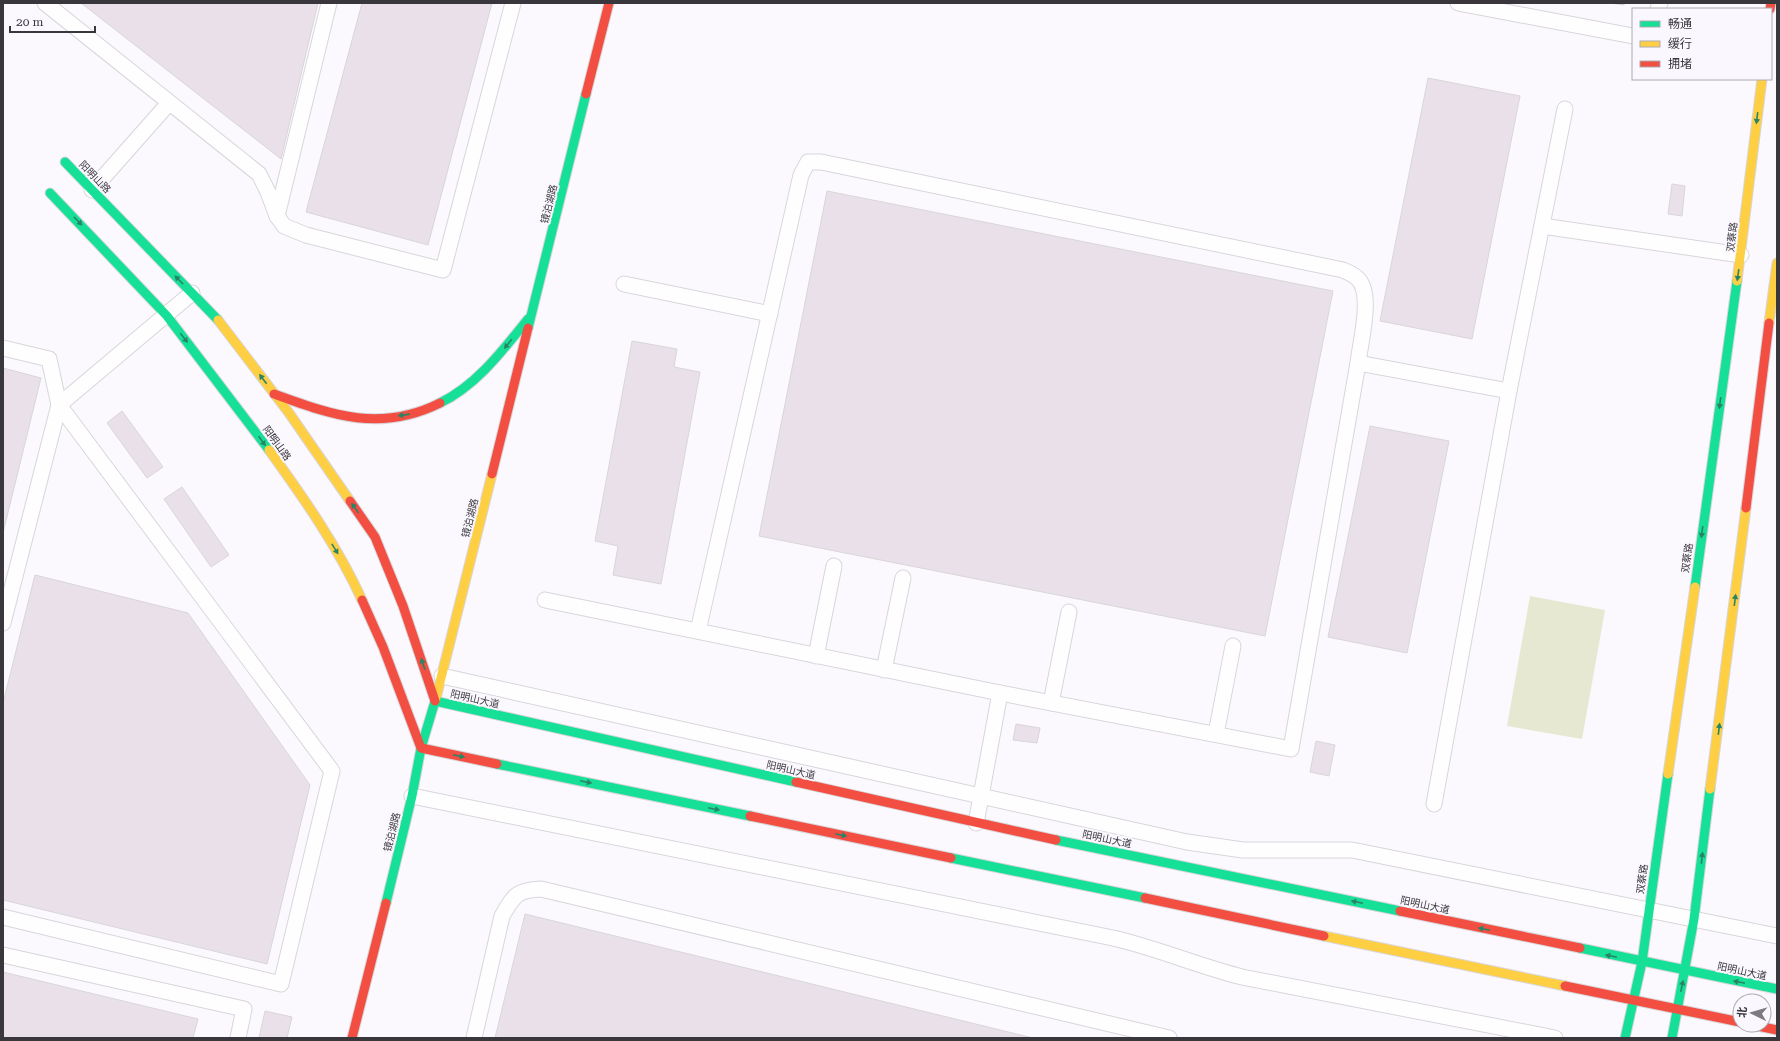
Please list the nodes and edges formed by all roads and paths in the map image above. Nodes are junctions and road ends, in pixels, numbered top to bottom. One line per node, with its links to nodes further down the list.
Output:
1 (45, 3): 8 (lane)
2 (329, 3): 13 (lane)
3 (513, 3): 13 (lane)
4 (609, 3): 19 (main road, 镜泊湖路)
5 (1458, 3): 6 (lane)
6 (1632, 36)
7 (1762, 80): 15 (main road, 双蔡路, one-way to 15)
8 (169, 103): 11 (lane); 13 (lane)
9 (1566, 109): 14 (lane)
10 (65, 162): 11 (main road, 阳明山路)
11 (92, 190): 18 (main road, 阳明山路, one-way to 11)
12 (50, 193): 21 (main road, 阳明山路, one-way to 21)
13 (277, 216)
14 (1542, 226): 15 (lane); 24 (lane)
15 (1741, 254): 46 (main road, 双蔡路, one-way to 46)
16 (1777, 263): 48 (main road, one-way to 16)
17 (624, 284): 20 (lane)
18 (192, 293): 21 (lane); 25 (main road, 阳明山路, one-way to 18)
19 (533, 313): 25 (main road, one-way to 25); 36 (main road, 镜泊湖路)
20 (770, 314): 23 (lane); 32 (lane)
21 (167, 316): 26 (lane); 41 (main road, 阳明山路, one-way to 41)
22 (3, 348): 26 (lane)
23 (1358, 363): 24 (lane); 40 (lane)
24 (1509, 391): 44 (lane)
25 (274, 394): 38 (main road, 阳明山路, one-way to 25)
26 (59, 405): 31 (lane); 47 (lane)
27 (834, 566): 34 (lane)
28 (903, 578): 35 (lane)
29 (545, 600): 32 (lane)
30 (1069, 612): 39 (lane)
31 (3, 623)
32 (698, 632): 34 (lane)
33 (1233, 646): 40 (lane)
34 (816, 656): 35 (lane)
35 (884, 670): 37 (lane)
36 (442, 676): 38 (main road, 镜泊湖路); 43 (lane)
37 (1000, 693): 39 (lane); 43 (lane)
38 (435, 701): 41 (main road, 镜泊湖路); 45 (main road, 阳明山大道)
39 (1051, 703): 40 (lane)
40 (1216, 734)
41 (421, 748): 42 (main road, 镜泊湖路); 54 (main road, one-way to 54)
42 (412, 796): 58 (main road, 镜泊湖路); 61 (lane)
43 (982, 797): 45 (lane); 46 (lane)
44 (1434, 804)
45 (976, 824): 51 (main road, 阳明山大道, one-way to 45)
46 (1649, 910): 48 (lane); 51 (main road, 双蔡路)
47 (3, 917)
48 (1694, 919): 49 (lane); 52 (main road)
49 (1777, 936)
50 (3, 955): 57 (lane)
51 (1642, 962): 52 (main road, 阳明山大道); 54 (main road, 双蔡路)
52 (1685, 970): 53 (main road, 阳明山大道, one-way to 52); 55 (main road, one-way to 52)
53 (1777, 990)
54 (1633, 1001): 55 (main road); 62 (main road, 双蔡路)
55 (1677, 1010): 56 (main road); 63 (main road)
56 (1732, 1020)
57 (238, 1038)
58 (352, 1038)
59 (474, 1038): 60 (lane)
60 (1169, 1038)
61 (1555, 1038)
62 (1625, 1038)
63 (1672, 1038)

